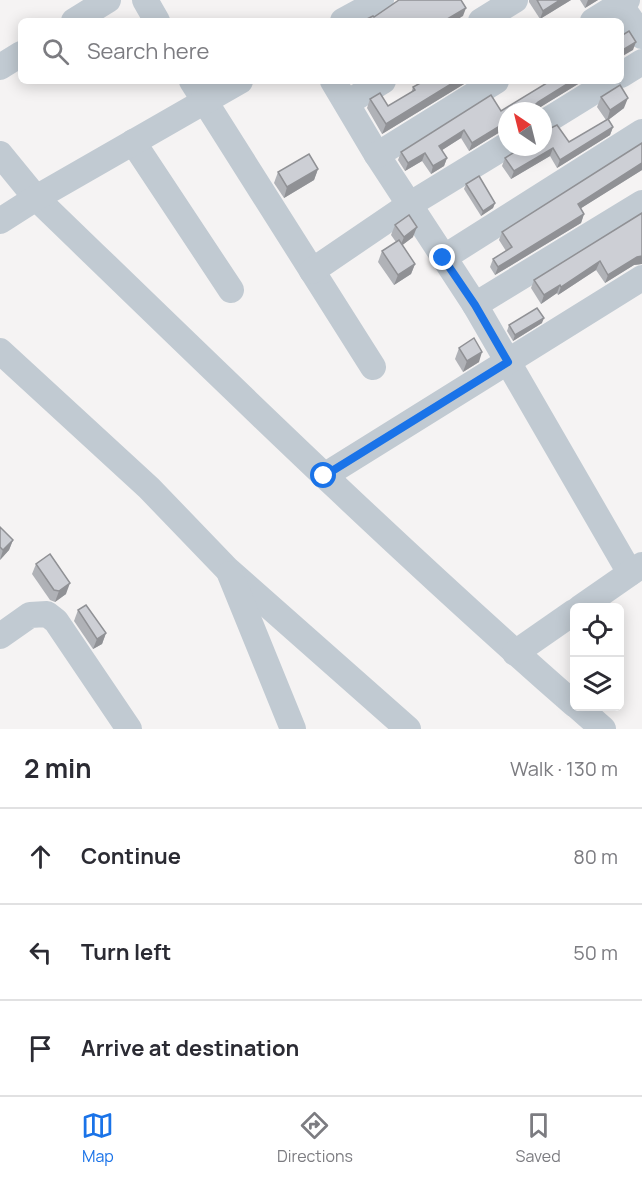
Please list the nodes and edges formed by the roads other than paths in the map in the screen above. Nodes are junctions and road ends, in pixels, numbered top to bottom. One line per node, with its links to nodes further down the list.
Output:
1 (108, 0): 6 (street)
2 (145, 0): 7 (street)
3 (381, 0): 8 (street)
4 (515, 0): 9 (street)
5 (621, 2): 10 (street); 11 (street)
6 (79, 18)
7 (155, 18)
8 (348, 18)
9 (486, 18)
10 (597, 18)
11 (642, 36)
12 (18, 56): 14 (street)
13 (642, 62): 15 (street)
14 (0, 67)
15 (624, 73)
16 (229, 84): 21 (street)
17 (335, 84): 22 (street)
18 (378, 84): 22 (street)
19 (491, 84): 28 (street)
20 (606, 84): 23 (street)
21 (198, 92): 25 (street); 34 (street)
22 (347, 103): 28 (street)
23 (552, 117)
24 (642, 132): 33 (street)
25 (133, 142): 29 (street); 36 (street)
26 (498, 151): 31 (street)
27 (0, 154): 29 (street)
28 (376, 155): 31 (street)
29 (36, 198): 32 (street); 41 (street)
30 (642, 203): 37 (street)
31 (409, 206): 33 (street); 34 (street)
32 (0, 221)
33 (443, 258): 37 (street)
34 (312, 271): 40 (street)
35 (642, 278): 39 (street)
36 (231, 290)
37 (475, 305): 39 (street)
38 (0, 351): 42 (street)
39 (508, 362): 41 (street); 43 (street)
40 (373, 367)
41 (324, 476): 47 (street)
42 (227, 568): 51 (street); 52 (street)
43 (636, 569): 44 (street)
44 (587, 603)
45 (570, 615): 47 (street)
46 (0, 636): 50 (street)
47 (515, 653): 48 (street)
48 (570, 700)
49 (583, 711): 53 (street)
50 (129, 729)
51 (293, 729)
52 (408, 729)
53 (603, 729)

